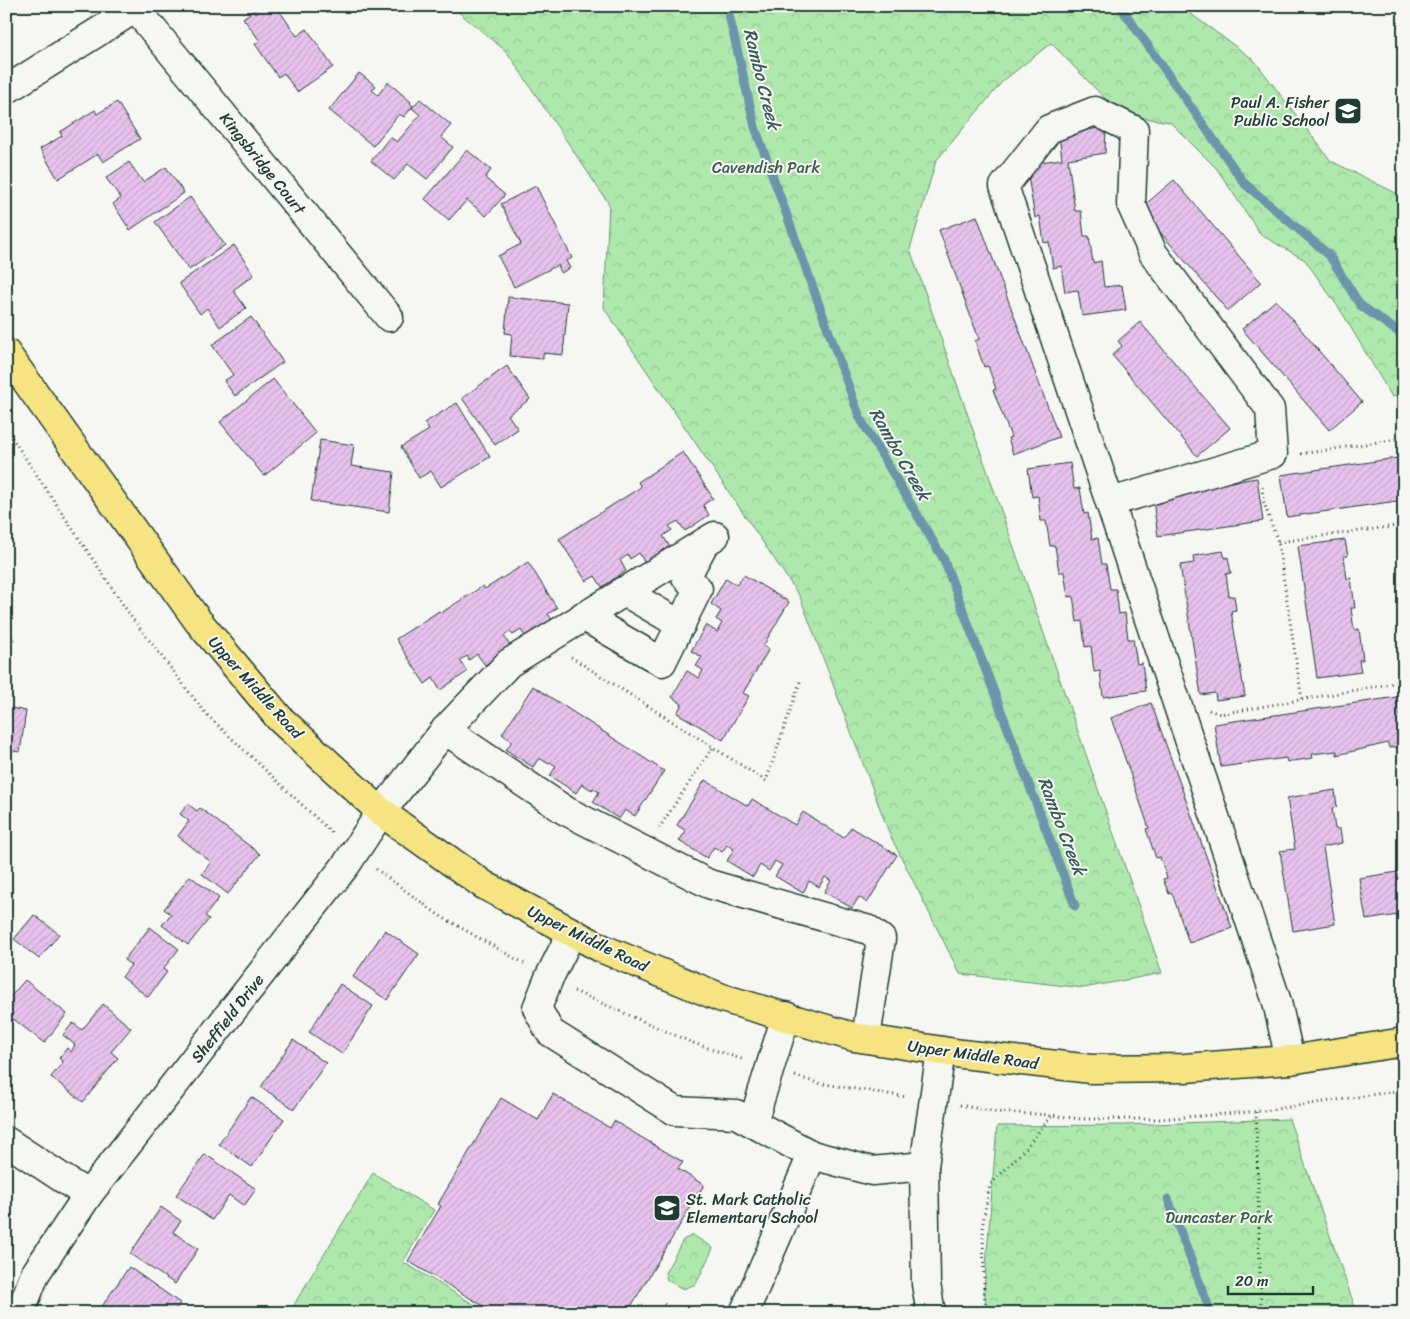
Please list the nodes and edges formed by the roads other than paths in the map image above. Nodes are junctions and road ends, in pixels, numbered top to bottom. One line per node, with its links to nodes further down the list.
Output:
1 (137, 8): 2 (street); 3 (street, Kingsbridge Court)
2 (6, 90)
3 (389, 317)
4 (6, 353): 10 (main road, Upper Middle Road)
5 (1111, 502): 5 (street); 16 (street)
6 (623, 591): 7 (street, Sheffield Drive); 8 (street); 8 (street, Sheffield Drive)
7 (583, 616): 8 (street); 9 (street, Sheffield Drive)
8 (680, 625)
9 (446, 730): 10 (street, Sheffield Drive); 13 (street)
10 (381, 812): 11 (main road, Upper Middle Road); 21 (street, Sheffield Drive)
11 (572, 932): 12 (main road, Upper Middle Road); 17 (street)
12 (786, 1016): 13 (main road, Upper Middle Road); 17 (street)
13 (866, 1038): 15 (main road, Upper Middle Road)
14 (1404, 1042): 16 (main road, Upper Middle Road)
15 (941, 1051): 16 (main road, Upper Middle Road); 20 (street)
16 (1290, 1060)
17 (753, 1122): 19 (street)
18 (6, 1141): 21 (street)
19 (812, 1155): 20 (street); 23 (street)
20 (924, 1166): 24 (street)
21 (88, 1195): 22 (street, Sheffield Drive)
22 (20, 1313)
23 (744, 1313)
24 (931, 1313)

